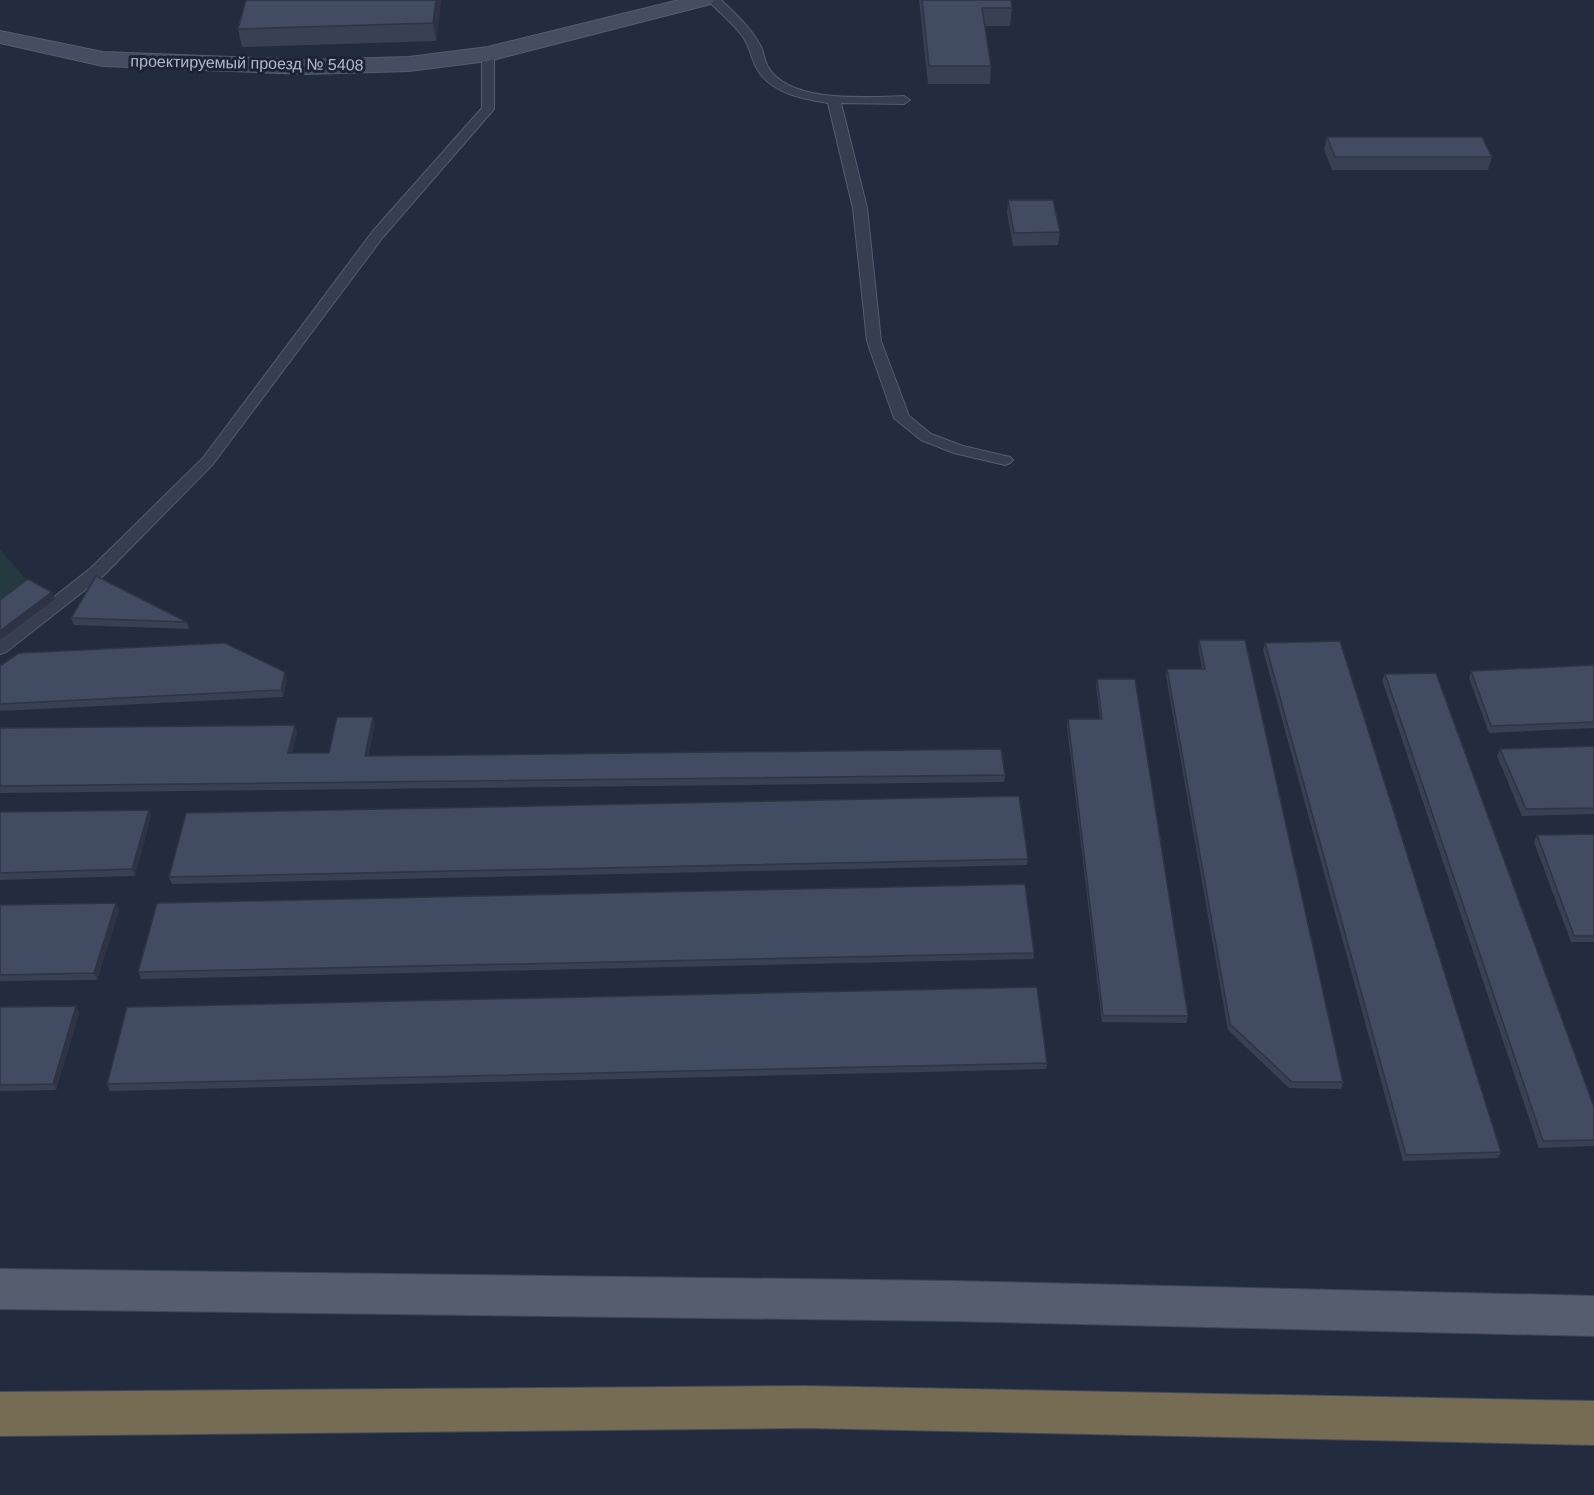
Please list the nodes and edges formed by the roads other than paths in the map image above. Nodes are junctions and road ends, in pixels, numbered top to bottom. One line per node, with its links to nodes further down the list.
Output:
1 (704, 0): 4 (street, проектируемый проезд № 5408)
2 (714, 0): 5 (lane)
3 (0, 37): 4 (street, проектируемый проезд № 5408)
4 (488, 54): 8 (lane)
5 (834, 100): 6 (lane); 7 (lane)
6 (904, 100)
7 (1005, 460)
8 (0, 648)
9 (0, 1289): 10 (main road)
10 (1594, 1316)
11 (0, 1414): 12 (highway)
12 (1594, 1423)

